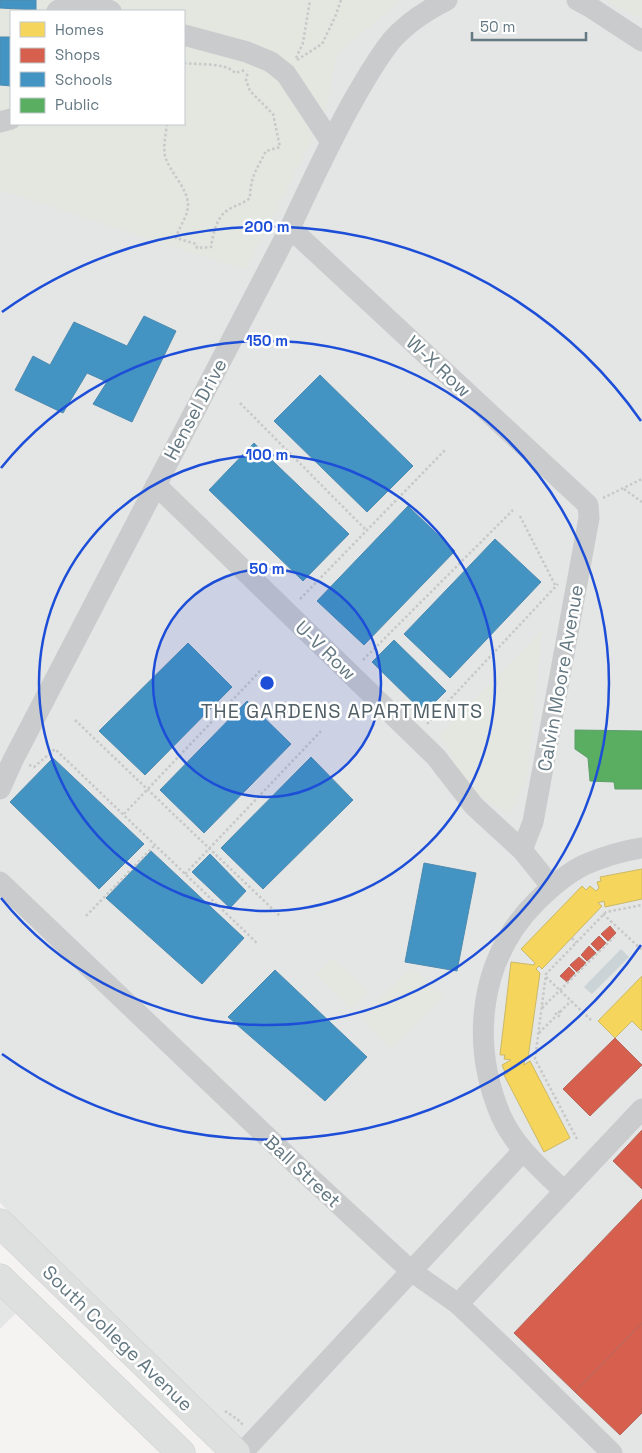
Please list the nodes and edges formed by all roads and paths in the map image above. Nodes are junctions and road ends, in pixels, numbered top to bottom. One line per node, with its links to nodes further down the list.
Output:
1 (310, 0): 2 (path)
2 (340, 0)
3 (447, 0): 11 (street, Hensel Drive)
4 (577, 0): 8 (street)
5 (59, 10): 6 (street)
6 (108, 10)
7 (185, 35): 11 (street)
8 (642, 41)
9 (185, 63): 10 (path)
10 (167, 125)
11 (331, 142): 12 (street, Hensel Drive)
12 (290, 228): 16 (street, Hensel Drive); 19 (street, W-X Row)
13 (240, 403): 22 (path)
14 (446, 449): 22 (path)
15 (642, 479): 17 (path)
16 (156, 485): 25 (street, U-V Row); 31 (street, Hensel Drive)
17 (624, 489): 18 (path); 19 (path)
18 (642, 502)
19 (588, 505): 23 (street, Calvin Moore Avenue)
20 (513, 510): 27 (path)
21 (520, 516): 24 (path)
22 (367, 531): 25 (path)
23 (580, 569): 24 (path); 38 (street, Calvin Moore Avenue)
24 (555, 585): 30 (path)
25 (287, 612): 27 (street, U-V Row)
26 (261, 670): 33 (path)
27 (350, 674): 30 (street, U-V Row)
28 (76, 720): 33 (path)
29 (321, 731): 36 (path)
30 (415, 737): 38 (street, U-V Row)
31 (14, 757): 32 (street, Hensel Drive); 34 (path)
32 (0, 789)
33 (148, 790): 34 (path); 36 (path)
34 (124, 814): 35 (path)
35 (155, 845): 39 (path); 44 (path)
36 (209, 848): 39 (path); 45 (path)
37 (642, 848): 41 (street)
38 (522, 850): 41 (street, U-V Row)
39 (185, 874): 48 (path)
40 (0, 882): 62 (street, Ball Street)
41 (551, 886): 59 (street)
42 (642, 905): 43 (path)
43 (603, 914): 49 (path); 50 (path)
44 (86, 916)
45 (281, 917)
46 (614, 937): 52 (path)
47 (572, 938): 49 (path)
48 (257, 943)
49 (576, 943): 51 (path)
50 (642, 950)
51 (546, 976): 52 (path); 54 (path)
52 (561, 991): 53 (path); 54 (path)
53 (571, 1001): 55 (path); 56 (path)
54 (541, 1009): 56 (path)
55 (591, 1020)
56 (538, 1034): 58 (path)
57 (642, 1109): 60 (street)
58 (577, 1139)
59 (523, 1151): 60 (street); 62 (street)
60 (564, 1191): 64 (street)
61 (0, 1223): 66 (main road, South College Avenue)
62 (411, 1271): 64 (street, Ball Street); 67 (street)
63 (0, 1278): 65 (main road, South College Avenue)
64 (458, 1304): 68 (street, Ball Street)
65 (181, 1453)
66 (236, 1453)
67 (242, 1453)
68 (612, 1453)

